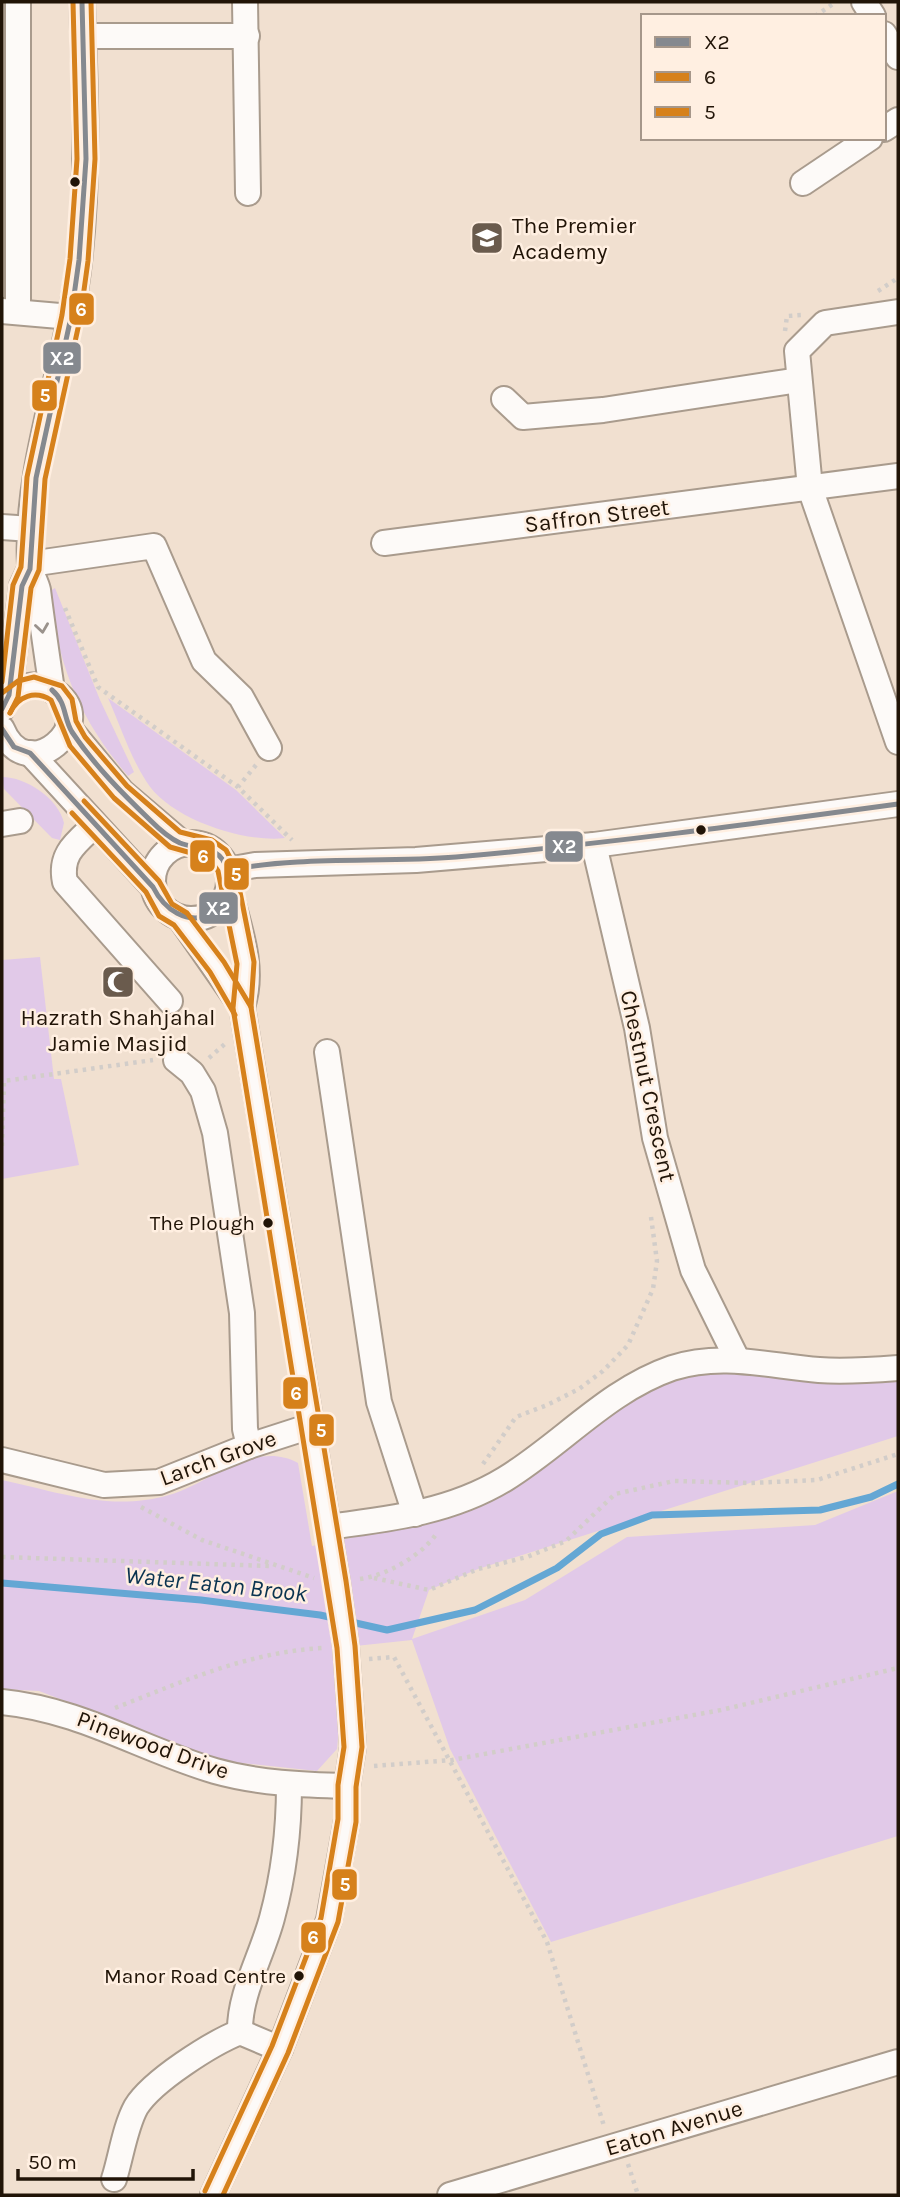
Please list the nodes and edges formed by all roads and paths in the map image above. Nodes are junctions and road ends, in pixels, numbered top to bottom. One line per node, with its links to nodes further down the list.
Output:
1 (18, 2): 13 (street)
2 (82, 2): 6 (street)
3 (245, 2): 7 (street)
4 (836, 2): 5 (path)
5 (818, 14)
6 (83, 36): 7 (street); 15 (street)
7 (247, 36): 12 (street)
8 (886, 37): 9 (street)
9 (898, 57)
10 (867, 140): 11 (street)
11 (803, 183)
12 (248, 193)
13 (10, 312): 15 (street)
14 (898, 312): 16 (street)
15 (71, 317): 21 (street)
16 (799, 380): 17 (street); 19 (street)
17 (504, 399)
18 (898, 476): 19 (street, Saffron Street)
19 (810, 488): 22 (street, Saffron Street); 29 (street)
20 (2, 527): 21 (street)
21 (31, 529): 24 (street)
22 (384, 543)
23 (58, 563): 24 (street); 30 (street); 32 (path)
24 (30, 566): 25 (street, one-way to 25); 26 (street)
25 (52, 690): 26 (street); 27 (street)
26 (6, 702)
27 (68, 727): 31 (street); 35 (street)
28 (4, 737): 31 (street)
29 (898, 742)
30 (269, 748): 32 (path)
31 (30, 753): 34 (street)
32 (238, 787): 37 (path)
33 (898, 804): 36 (street)
34 (95, 825): 39 (street); 41 (street)
35 (183, 844): 38 (street); 39 (street)
36 (594, 845): 37 (street); 47 (street, Chestnut Crescent)
37 (295, 864): 38 (street)
38 (228, 880): 40 (street); 42 (street)
39 (153, 887): 40 (street)
40 (180, 918): 42 (street)
41 (170, 1001)
42 (244, 1017): 44 (path); 49 (street)
43 (327, 1052): 56 (street)
44 (184, 1066): 45 (path); 50 (street)
45 (2, 1146)
46 (650, 1213): 53 (path)
47 (737, 1359): 48 (street); 55 (street)
48 (898, 1368)
49 (311, 1426): 50 (street, Larch Grove); 57 (street)
50 (249, 1446): 54 (street, Larch Grove)
51 (898, 1454): 60 (path)
52 (2, 1460): 54 (street, Larch Grove)
53 (478, 1471)
54 (127, 1485): 59 (path)
55 (455, 1503): 56 (street); 60 (path)
56 (415, 1514): 57 (street)
57 (328, 1527): 61 (street)
58 (2, 1557): 59 (path)
59 (274, 1566): 61 (path)
60 (373, 1577): 61 (path)
61 (337, 1585): 62 (street)
62 (346, 1654): 65 (path); 66 (path); 68 (street)
63 (898, 1668): 66 (path)
64 (2, 1702): 65 (street, Pinewood Drive)
65 (84, 1720): 67 (street, Pinewood Drive)
66 (452, 1760): 68 (path); 72 (path)
67 (289, 1785): 68 (street, Pinewood Drive); 69 (street)
68 (347, 1786): 70 (street)
69 (240, 2032): 70 (street); 73 (street)
70 (280, 2049): 74 (street)
71 (898, 2062): 72 (street, Eaton Avenue)
72 (622, 2144): 75 (street, Eaton Avenue); 76 (path)
73 (114, 2179)
74 (213, 2195)
75 (450, 2195)
76 (638, 2195)

